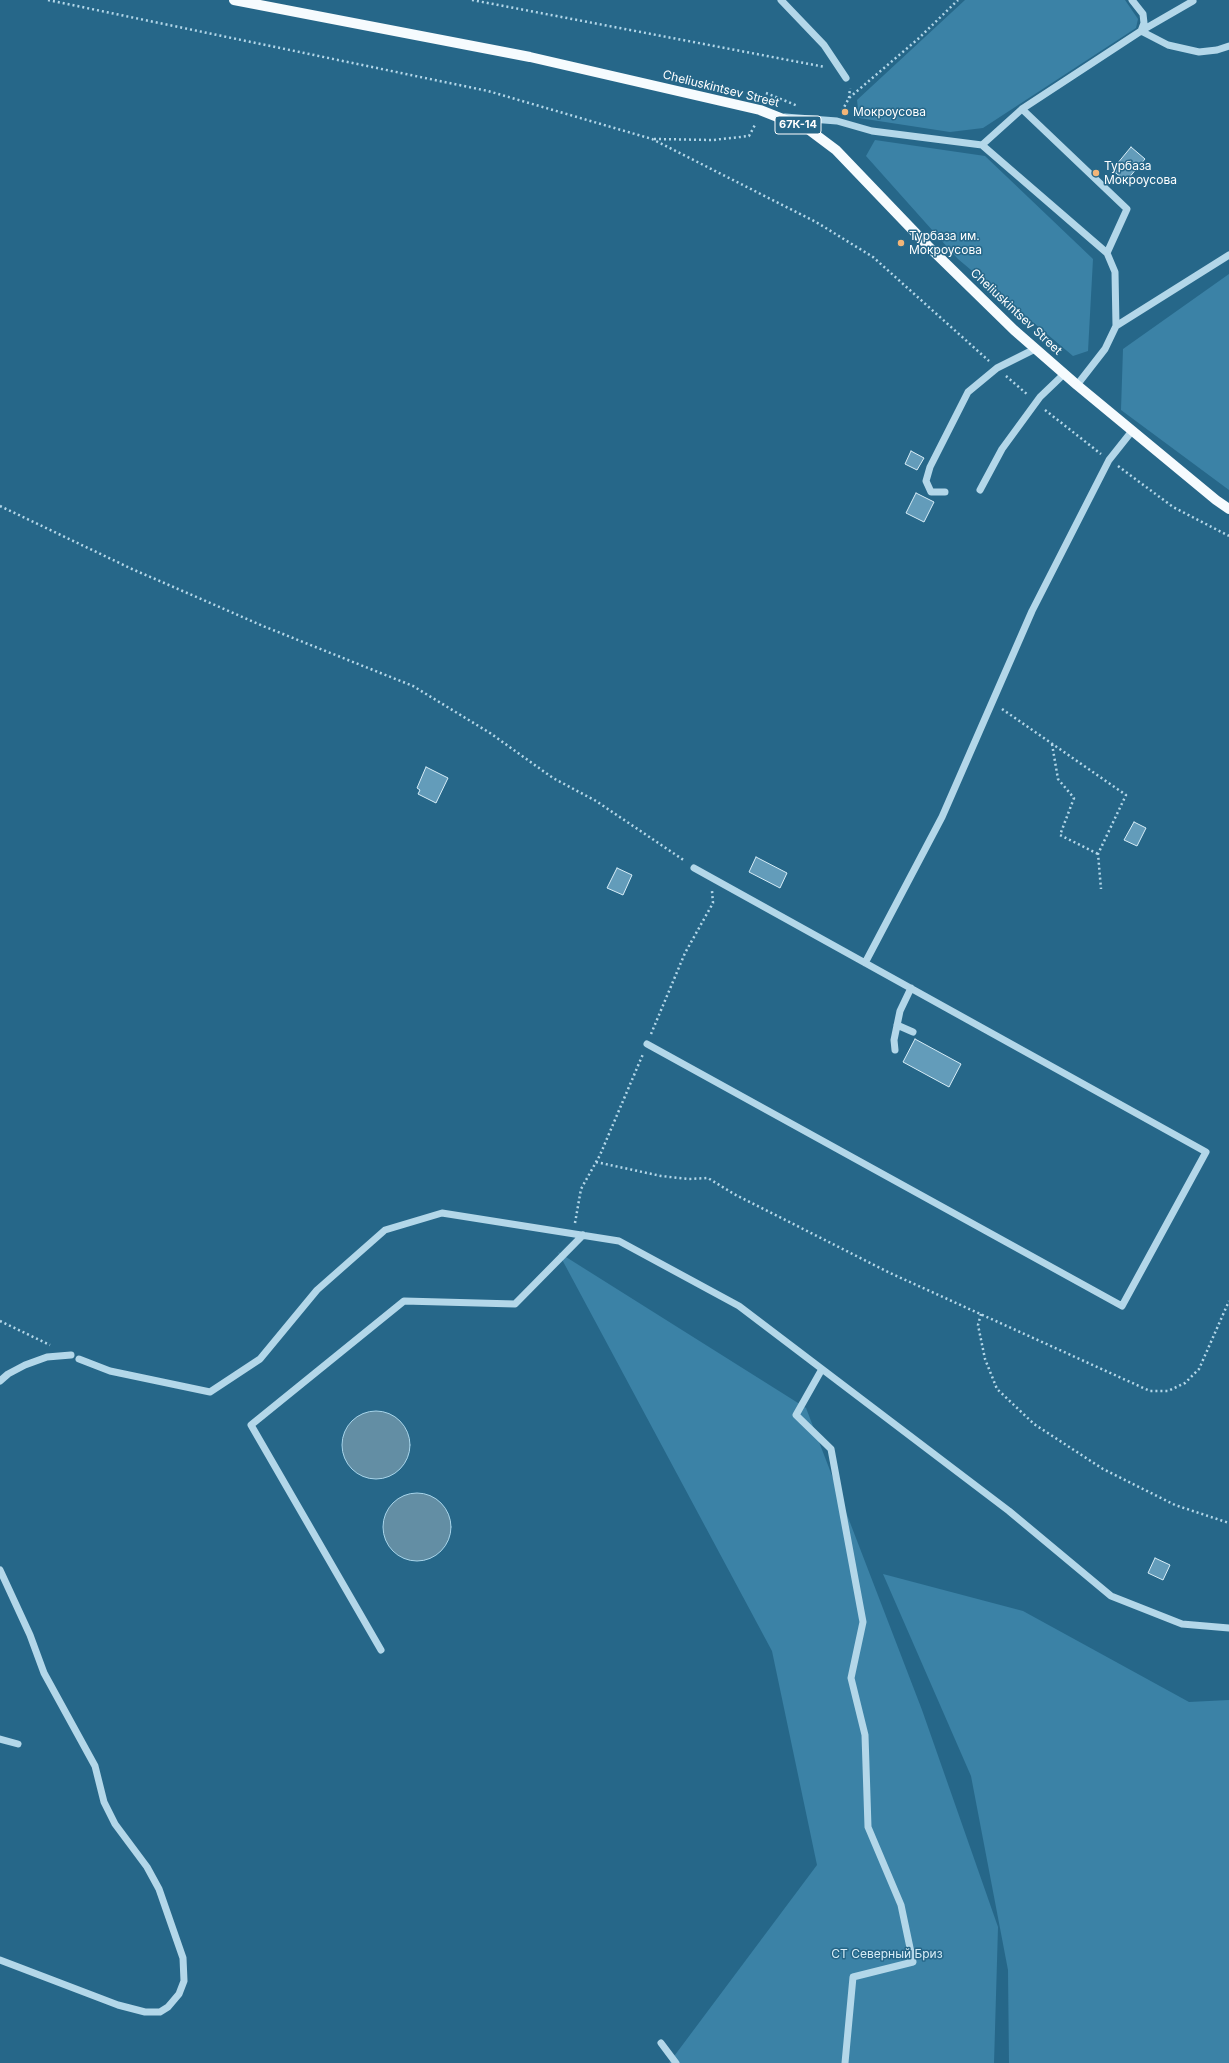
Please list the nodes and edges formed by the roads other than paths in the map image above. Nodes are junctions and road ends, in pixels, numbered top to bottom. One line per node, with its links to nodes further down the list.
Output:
1 (234, 0): 9 (main road, Cheliuskintsev Street / 67К-14)
2 (781, 0): 7 (street)
3 (1132, 0): 5 (street)
4 (1193, 1): 5 (street)
5 (1141, 31): 6 (street); 8 (street)
6 (1229, 46)
7 (846, 78)
8 (1022, 109): 10 (street); 11 (street)
9 (780, 117): 10 (street); 14 (main road, Cheliuskintsev Street / 67К-14)
10 (982, 145): 11 (street)
11 (1107, 253): 13 (street)
12 (1229, 254): 13 (street)
13 (1116, 326): 16 (street)
14 (1036, 349): 15 (main road, Cheliuskintsev Street / 67К-14); 19 (street)
15 (1064, 374): 16 (main road, Cheliuskintsev Street / 67К-14); 18 (street)
16 (1077, 385): 17 (main road, Cheliuskintsev Street / 67К-14)
17 (1132, 431): 20 (main road, Cheliuskintsev Street / 67К-14); 22 (street)
18 (980, 490)
19 (945, 492)
20 (1229, 509)
21 (694, 868): 22 (street)
22 (865, 963): 23 (street)
23 (910, 988): 24 (street); 26 (street)
24 (897, 1025): 25 (street); 27 (street)
25 (913, 1032)
26 (647, 1044)
27 (895, 1050)
28 (583, 1235): 30 (street); 31 (street); 35 (street)
29 (71, 1355): 32 (street)
30 (80, 1359)
31 (822, 1369): 34 (street); 41 (street)
32 (0, 1382)
33 (0, 1570): 38 (street)
34 (1229, 1628)
35 (381, 1650)
36 (0, 1739): 37 (street)
37 (18, 1744)
38 (0, 1960)
39 (661, 2043): 40 (street)
40 (676, 2063)
41 (844, 2063)

